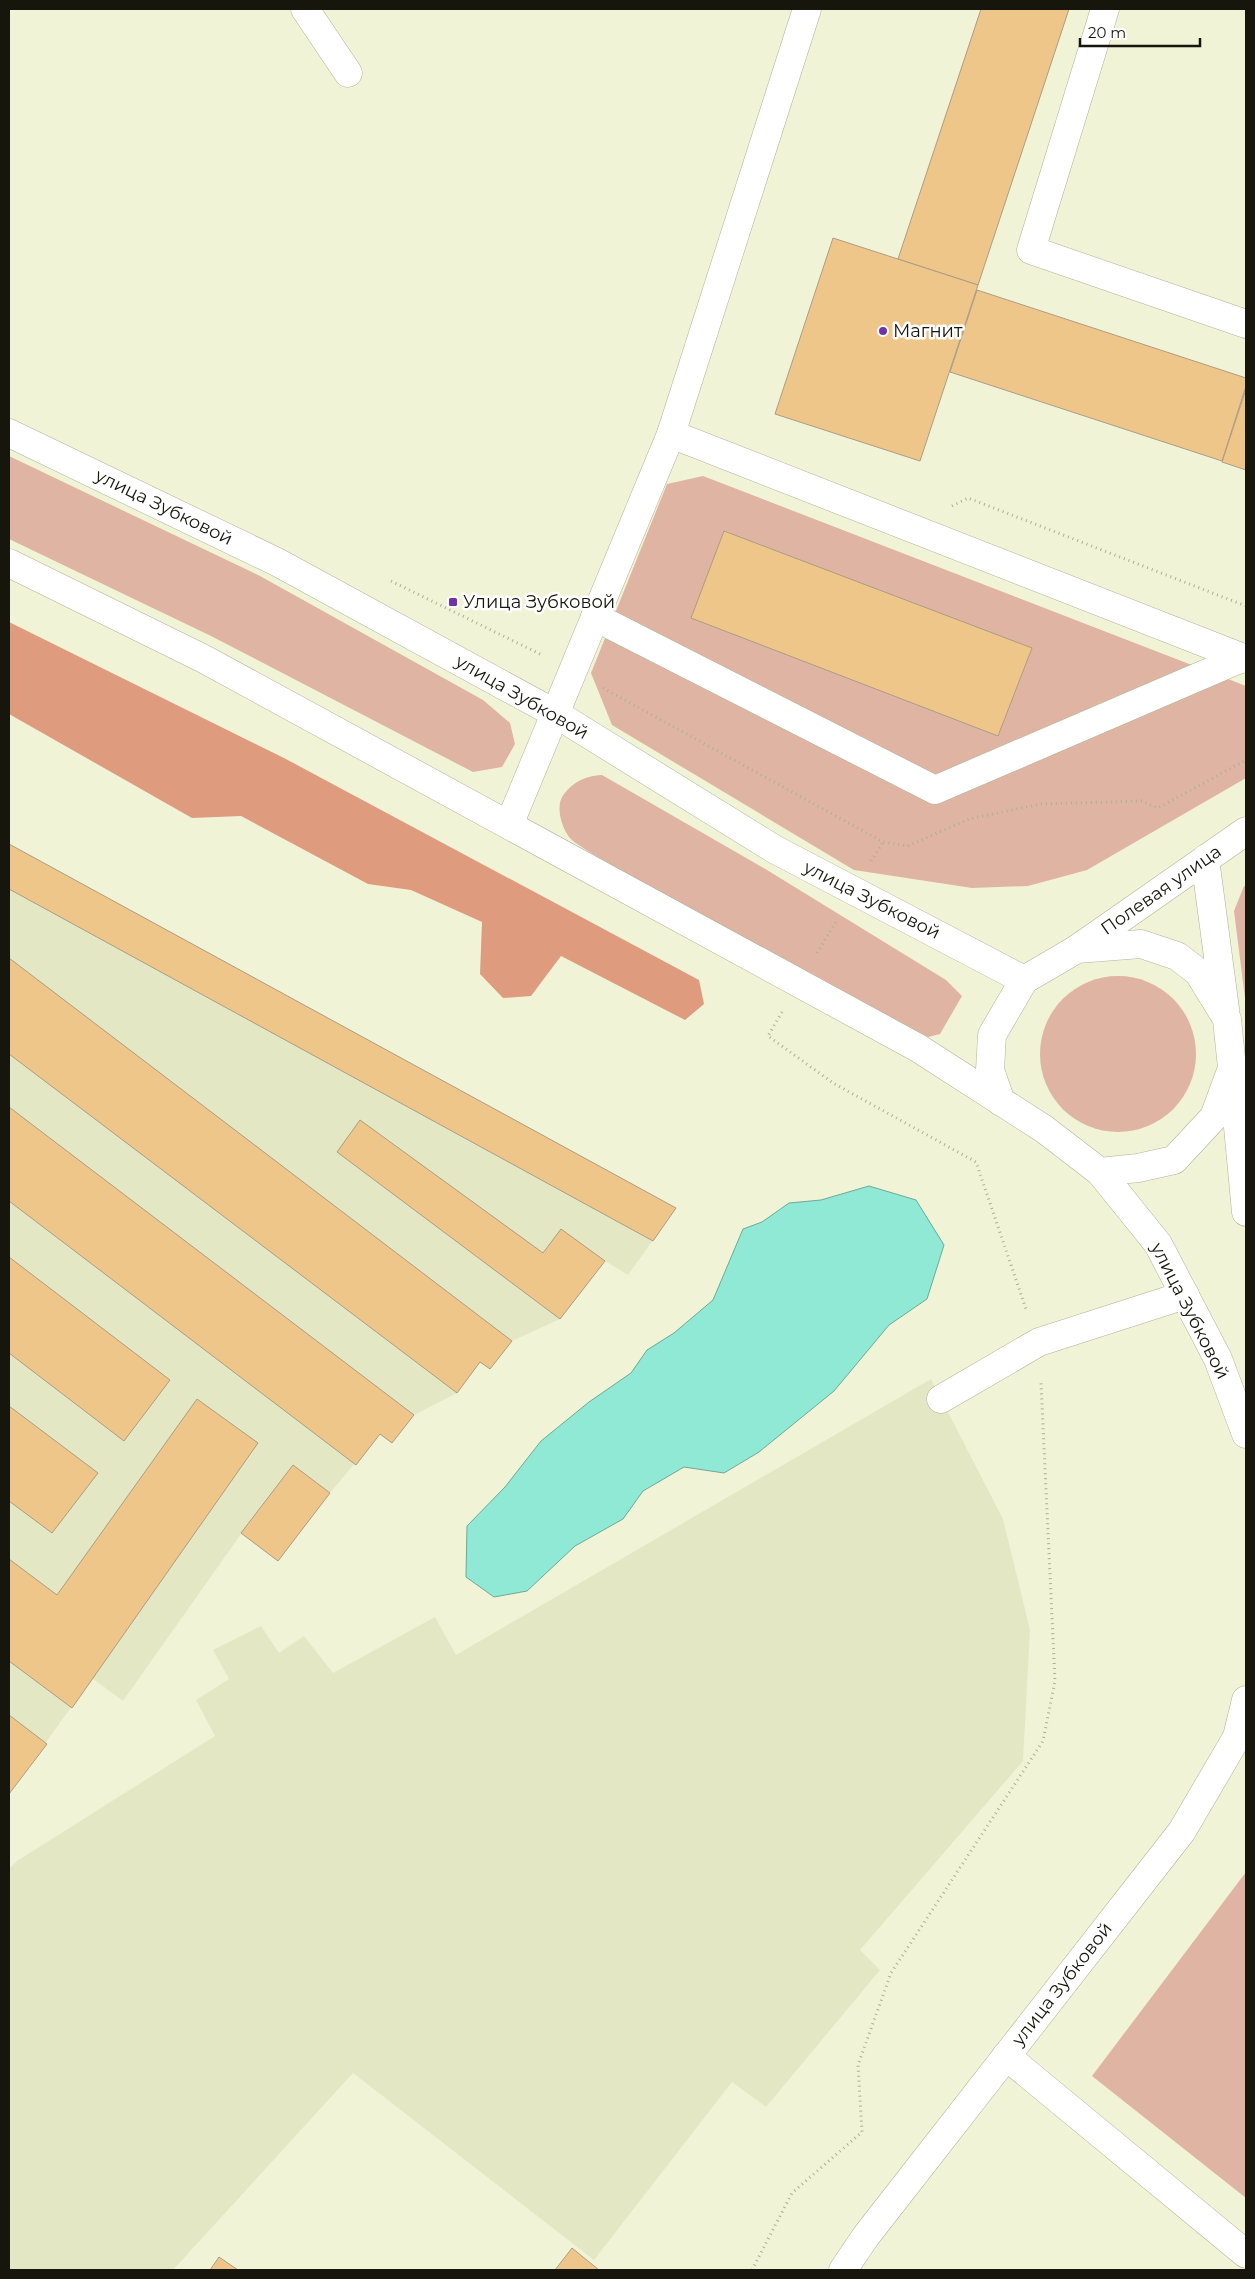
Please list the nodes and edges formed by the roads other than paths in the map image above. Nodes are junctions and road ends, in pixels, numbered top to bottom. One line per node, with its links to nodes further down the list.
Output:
1 (305, 9): 4 (main road)
2 (807, 9): 7 (main road)
3 (1105, 9): 5 (main road)
4 (348, 73)
5 (1246, 324)
6 (9, 432): 11 (main road, улица Зубковой)
7 (671, 434): 9 (main road); 10 (main road)
8 (9, 563): 12 (main road, улица Зубковой)
9 (595, 617): 10 (main road); 11 (main road)
10 (1244, 658)
11 (556, 714): 12 (main road); 16 (main road, улица Зубковой)
12 (509, 825): 19 (main road, улица Зубковой)
13 (1246, 831): 14 (main road, Полевая улица)
14 (1204, 859): 15 (main road, Полевая улица); 17 (main road)
15 (1077, 949): 16 (main road); 17 (main road)
16 (1024, 980): 19 (main road)
17 (1227, 1019): 18 (main road)
18 (1232, 1068): 20 (main road); 21 (main road)
19 (1001, 1102): 20 (main road, улица Зубковой)
20 (1100, 1172): 22 (main road, улица Зубковой)
21 (1246, 1212)
22 (1185, 1295): 23 (main road); 24 (main road, улица Зубковой)
23 (941, 1399)
24 (1246, 1434)
25 (1246, 1700): 26 (main road, улица Зубковой)
26 (1006, 2056): 27 (main road, улица Зубковой); 28 (main road)
27 (1246, 2254)
28 (843, 2270)

